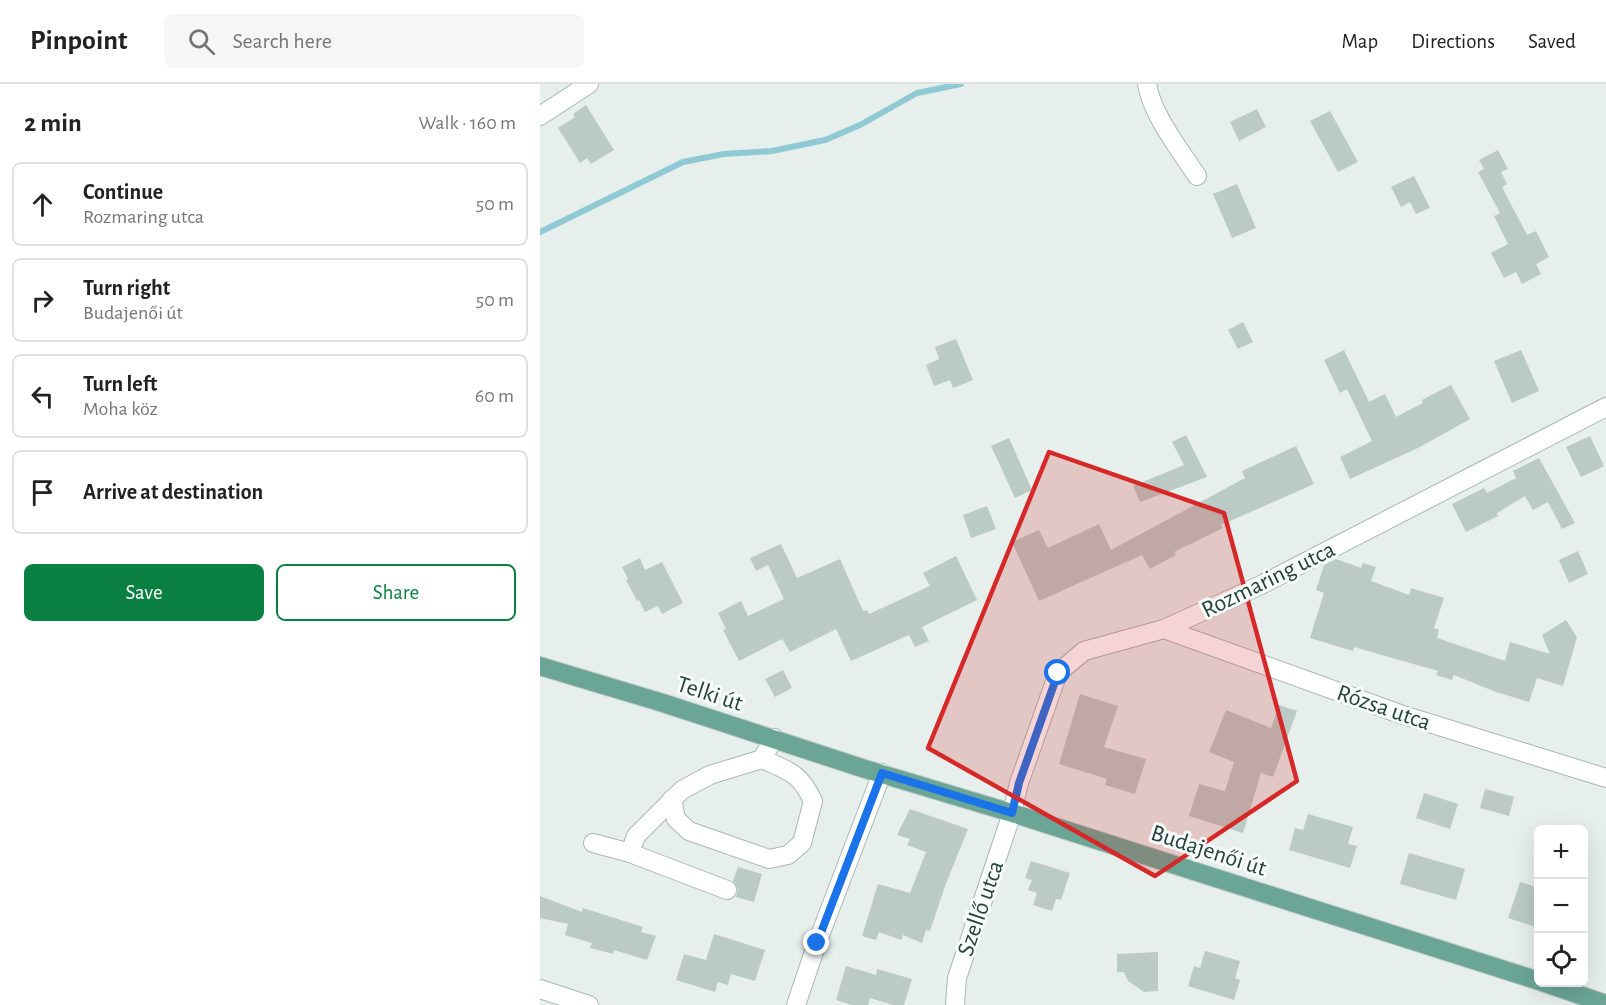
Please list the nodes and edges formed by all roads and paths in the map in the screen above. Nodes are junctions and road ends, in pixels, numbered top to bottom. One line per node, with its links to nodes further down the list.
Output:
1 (589, 84): 3 (street)
2 (1147, 84): 4 (street)
3 (540, 116)
4 (1197, 176)
5 (1606, 407): 6 (street, Rozmaring utca)
6 (1164, 629): 11 (street, Rózsa utca); 13 (street, Rozmaring utca)
7 (540, 666): 8 (main road, Telki út)
8 (774, 738): 9 (street); 10 (main road, Telki út)
9 (762, 759): 12 (street); 12 (street)
10 (873, 771): 13 (main road, Budajenői út); 22 (street)
11 (1606, 778)
12 (672, 799): 15 (street)
13 (1012, 813): 17 (main road, Budajenői út); 23 (street, Szellő utca)
14 (593, 843): 15 (street)
15 (630, 853): 16 (street)
16 (727, 890)
17 (1534, 980)
18 (1555, 987): 20 (main road, Budajenői út)
19 (540, 989): 21 (street)
20 (1606, 1004)
21 (589, 1005)
22 (796, 1005)
23 (955, 1005)

